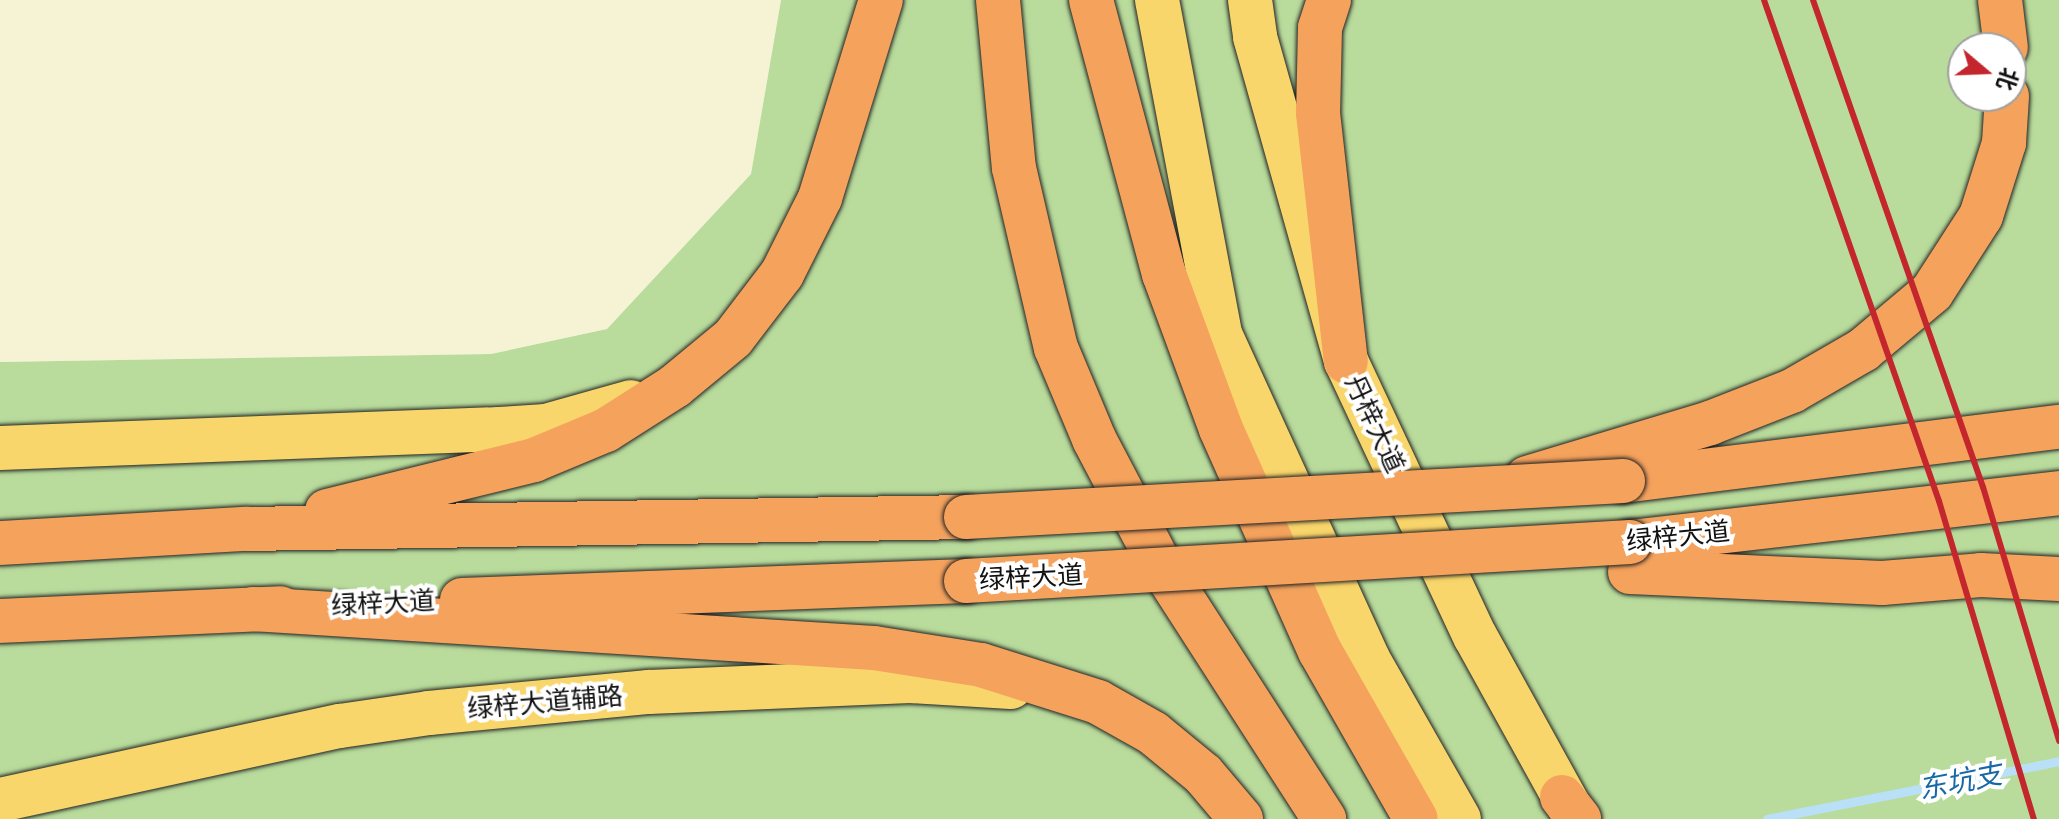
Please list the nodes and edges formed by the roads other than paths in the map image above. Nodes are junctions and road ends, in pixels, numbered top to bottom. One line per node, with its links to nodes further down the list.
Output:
1 (881, 0): 11 (highway)
2 (998, 0): 26 (highway)
3 (1091, 0): 27 (highway)
4 (1157, 0): 28 (main road)
5 (1250, 0): 10 (main road, 丹梓大道)
6 (1329, 0): 10 (highway)
7 (2000, 0): 8 (highway)
8 (2004, 32)
9 (2006, 112): 14 (highway)
10 (1346, 361): 24 (main road, 丹梓大道)
11 (675, 386): 13 (main road); 16 (highway)
12 (2059, 427): 14 (highway)
13 (0, 448)
14 (1623, 465): 16 (highway, bridge)
15 (2059, 493): 18 (highway, 绿梓大道)
16 (246, 529): 17 (highway)
17 (0, 543)
18 (1630, 557): 19 (highway); 20 (highway, 绿梓大道, bridge)
19 (2059, 579)
20 (253, 609): 21 (highway, 绿梓大道); 22 (highway)
21 (0, 621)
22 (1098, 702): 23 (main road, 绿梓大道辅路); 25 (highway)
23 (0, 800)
24 (1573, 812)
25 (1241, 819)
26 (1324, 819)
27 (1416, 819)
28 (1459, 819)

